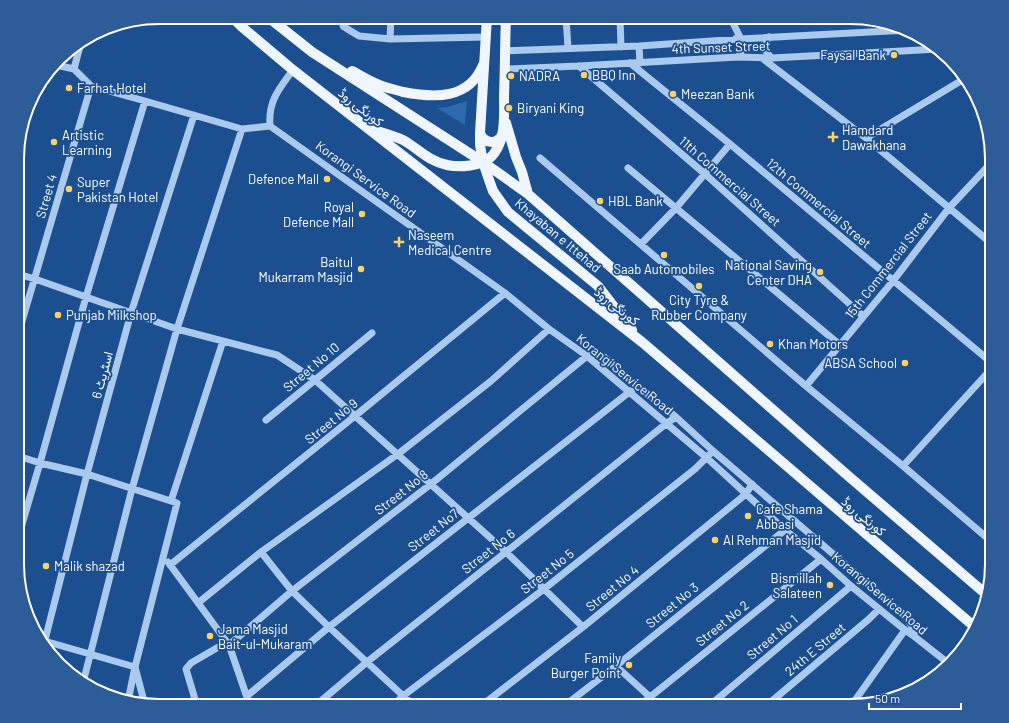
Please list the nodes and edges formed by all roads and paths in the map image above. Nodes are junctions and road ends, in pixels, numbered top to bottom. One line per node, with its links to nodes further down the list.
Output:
1 (239, 24): 32 (main road, کورنگی روڈ)
2 (277, 24): 21 (main road, کورنگی روڈ)
3 (344, 24): 13 (street)
4 (391, 24): 13 (street)
5 (487, 24): 11 (main road, Khayaban e Ittehad)
6 (506, 24): 20 (main road)
7 (566, 24): 17 (street)
8 (620, 24): 15 (street)
9 (733, 24): 14 (street)
10 (884, 29): 12 (street, 4th Sunset Street)
11 (486, 37): 13 (street); 25 (main road, Khayaban e Ittehad)
12 (769, 37): 14 (street, 4th Sunset Street); 24 (street)
13 (390, 39)
14 (738, 39): 16 (street, 4th Sunset Street); 22 (street)
15 (621, 46): 16 (street, 4th Sunset Street); 17 (street, 4th Sunset Street)
16 (639, 46): 27 (street)
17 (568, 48): 20 (street, 4th Sunset Street)
18 (929, 50): 24 (street, 4th Sunset Street)
19 (79, 51): 30 (street)
20 (504, 51): 31 (main road)
21 (312, 52): 25 (main road); 46 (main road, کورنگی روڈ)
22 (738, 57): 23 (street, 4th Sunset Street); 27 (street, 4th Sunset Street)
23 (762, 57): 24 (street, 4th Sunset Street); 43 (street)
24 (772, 58)
25 (485, 59): 41 (main road, Khayaban e Ittehad)
26 (630, 63): 27 (street, 4th Sunset Street); 29 (street, 4th Sunset Street); 44 (street, 12th Commercial Street)
27 (640, 63)
28 (62, 66): 30 (street)
29 (579, 66): 31 (street, 4th Sunset Street); 49 (street, 11th Commercial Street)
30 (74, 69): 34 (street)
31 (505, 69): 37 (main road)
32 (293, 70): 38 (street); 39 (main road, کورنگی روڈ)
33 (960, 81): 43 (street)
34 (91, 86): 35 (street); 56 (street, Street 4)
35 (145, 100): 36 (street); 59 (street)
36 (194, 115): 40 (street); 60 (street, اسٹریٹ 6)
37 (504, 117): 42 (main road); 50 (main road)
38 (270, 126): 40 (street); 58 (street, Korangi Service Road)
39 (367, 128): 46 (main road); 67 (main road, کورنگی روڈ)
40 (242, 129): 63 (street)
41 (480, 133): 42 (main road); 46 (main road, Khayaban e Ittehad)
42 (502, 135): 46 (main road)
43 (866, 138): 52 (street)
44 (730, 144): 49 (street); 57 (street, 12th Commercial Street)
45 (540, 158): 54 (street)
46 (483, 162): 50 (main road, کورنگی روڈ); 67 (main road, Khayaban e Ittehad)
47 (628, 168): 51 (street)
48 (985, 169): 52 (street, 15th Commercial Street)
49 (705, 174): 51 (street); 62 (street, 11th Commercial Street)
50 (528, 194): 105 (main road, کورنگی روڈ)
51 (676, 208): 54 (street); 68 (street)
52 (949, 208): 53 (street); 57 (street, 15th Commercial Street)
53 (985, 238)
54 (641, 244): 74 (street)
55 (24, 276): 56 (street)
56 (34, 279): 59 (street); 61 (street, Street 4)
57 (893, 281): 62 (street, 15th Commercial Street); 70 (street, 12th Commercial Street)
58 (505, 293): 64 (street, Korangi Service Road); 76 (street, Street No 9)
59 (86, 297): 60 (street); 84 (street)
60 (131, 313): 63 (street); 86 (street, اسٹریٹ 6)
61 (24, 314)
62 (863, 316): 68 (street, 15th Commercial Street)
63 (177, 329): 66 (street); 89 (street)
64 (549, 329): 69 (street, Korangi Service Road); 81 (street)
65 (372, 332): 72 (street, Street No 10)
66 (223, 341): 72 (street); 91 (street)
67 (642, 342): 108 (main road, کورنگی روڈ)
68 (840, 345): 74 (street, 15th Commercial Street)
69 (587, 356): 73 (street); 75 (street, Korangi Service Road); 87 (street, Street No 8)
70 (985, 358)
71 (985, 376): 85 (street)
72 (316, 380): 76 (street); 78 (street, Street No 10)
73 (636, 385): 75 (street, Street No7); 77 (street)
74 (806, 386): 85 (street)
75 (630, 392): 79 (street, Korangi Service Road); 93 (street, Street No7)
76 (355, 416): 81 (street); 101 (street, Street No 9)
77 (676, 417): 79 (street, Street No 6); 80 (street)
78 (266, 420)
79 (667, 423): 83 (street, Korangi Service Road); 98 (street, Street No 6)
80 (713, 451): 83 (street, Street No 5); 88 (street)
81 (398, 454): 87 (street); 97 (street)
82 (24, 458): 84 (street)
83 (707, 458): 90 (street, Korangi Service Road); 103 (street, Street No 5)
84 (40, 463): 86 (street); 92 (street)
85 (903, 466): 96 (street)
86 (87, 474): 89 (street); 112 (street, اسٹریٹ 6)
87 (431, 484): 93 (street); 104 (street, Street No 8)
88 (752, 484): 90 (street, Street No 4); 94 (street)
89 (132, 489): 91 (street); 116 (street)
90 (746, 494): 95 (street, Korangi Service Road); 110 (street, Street No 4)
91 (171, 501): 99 (street)
92 (24, 518)
93 (468, 518): 98 (street); 109 (street, Street No7)
94 (794, 521): 95 (street, Street No 3); 113 (street)
95 (785, 530): 100 (street, Korangi Service Road); 119 (street, Street No 3)
96 (985, 535)
97 (261, 552): 104 (street); 106 (street)
98 (506, 552): 103 (street); 118 (street, Street No 6)
99 (164, 555): 101 (street); 120 (street)
100 (821, 559): 102 (street, Korangi Service Road); 125 (street, Street No 2)
101 (170, 565): 106 (street)
102 (851, 586): 107 (street, Korangi Service Road); 135 (street, Street No 1)
103 (544, 589): 110 (street); 124 (street, Street No 5)
104 (292, 591): 109 (street); 114 (street, Street No 8)
105 (982, 591)
106 (198, 603): 114 (street)
107 (879, 609): 111 (street, Korangi Service Road); 136 (street, 24th E Street)
108 (971, 624)
109 (329, 627): 118 (street); 123 (street, Street No7)
110 (583, 627): 132 (street, Street No 4)
111 (905, 630): 113 (street, Korangi Service Road); 137 (street)
112 (45, 636)
113 (915, 637): 117 (street, Korangi Service Road)
114 (228, 643): 123 (street); 127 (street, Street No 8)
115 (51, 644): 116 (street)
116 (90, 654): 120 (street); 121 (street)
117 (944, 660)
118 (367, 662): 124 (street); 129 (street, Street No 6)
119 (616, 666): 125 (street); 133 (street, Street No 3)
120 (135, 667): 122 (street); 126 (street)
121 (85, 676)
122 (129, 695)
123 (247, 696): 128 (street)
124 (403, 696): 130 (street, Street No 5); 131 (street)
125 (650, 697): 134 (street, Street No 2)
126 (143, 698)
127 (195, 699)
128 (248, 699)
129 (323, 699)
130 (400, 699)
131 (406, 699)
132 (490, 699)
133 (573, 699)
134 (648, 699)
135 (717, 699)
136 (774, 699)
137 (856, 699)

